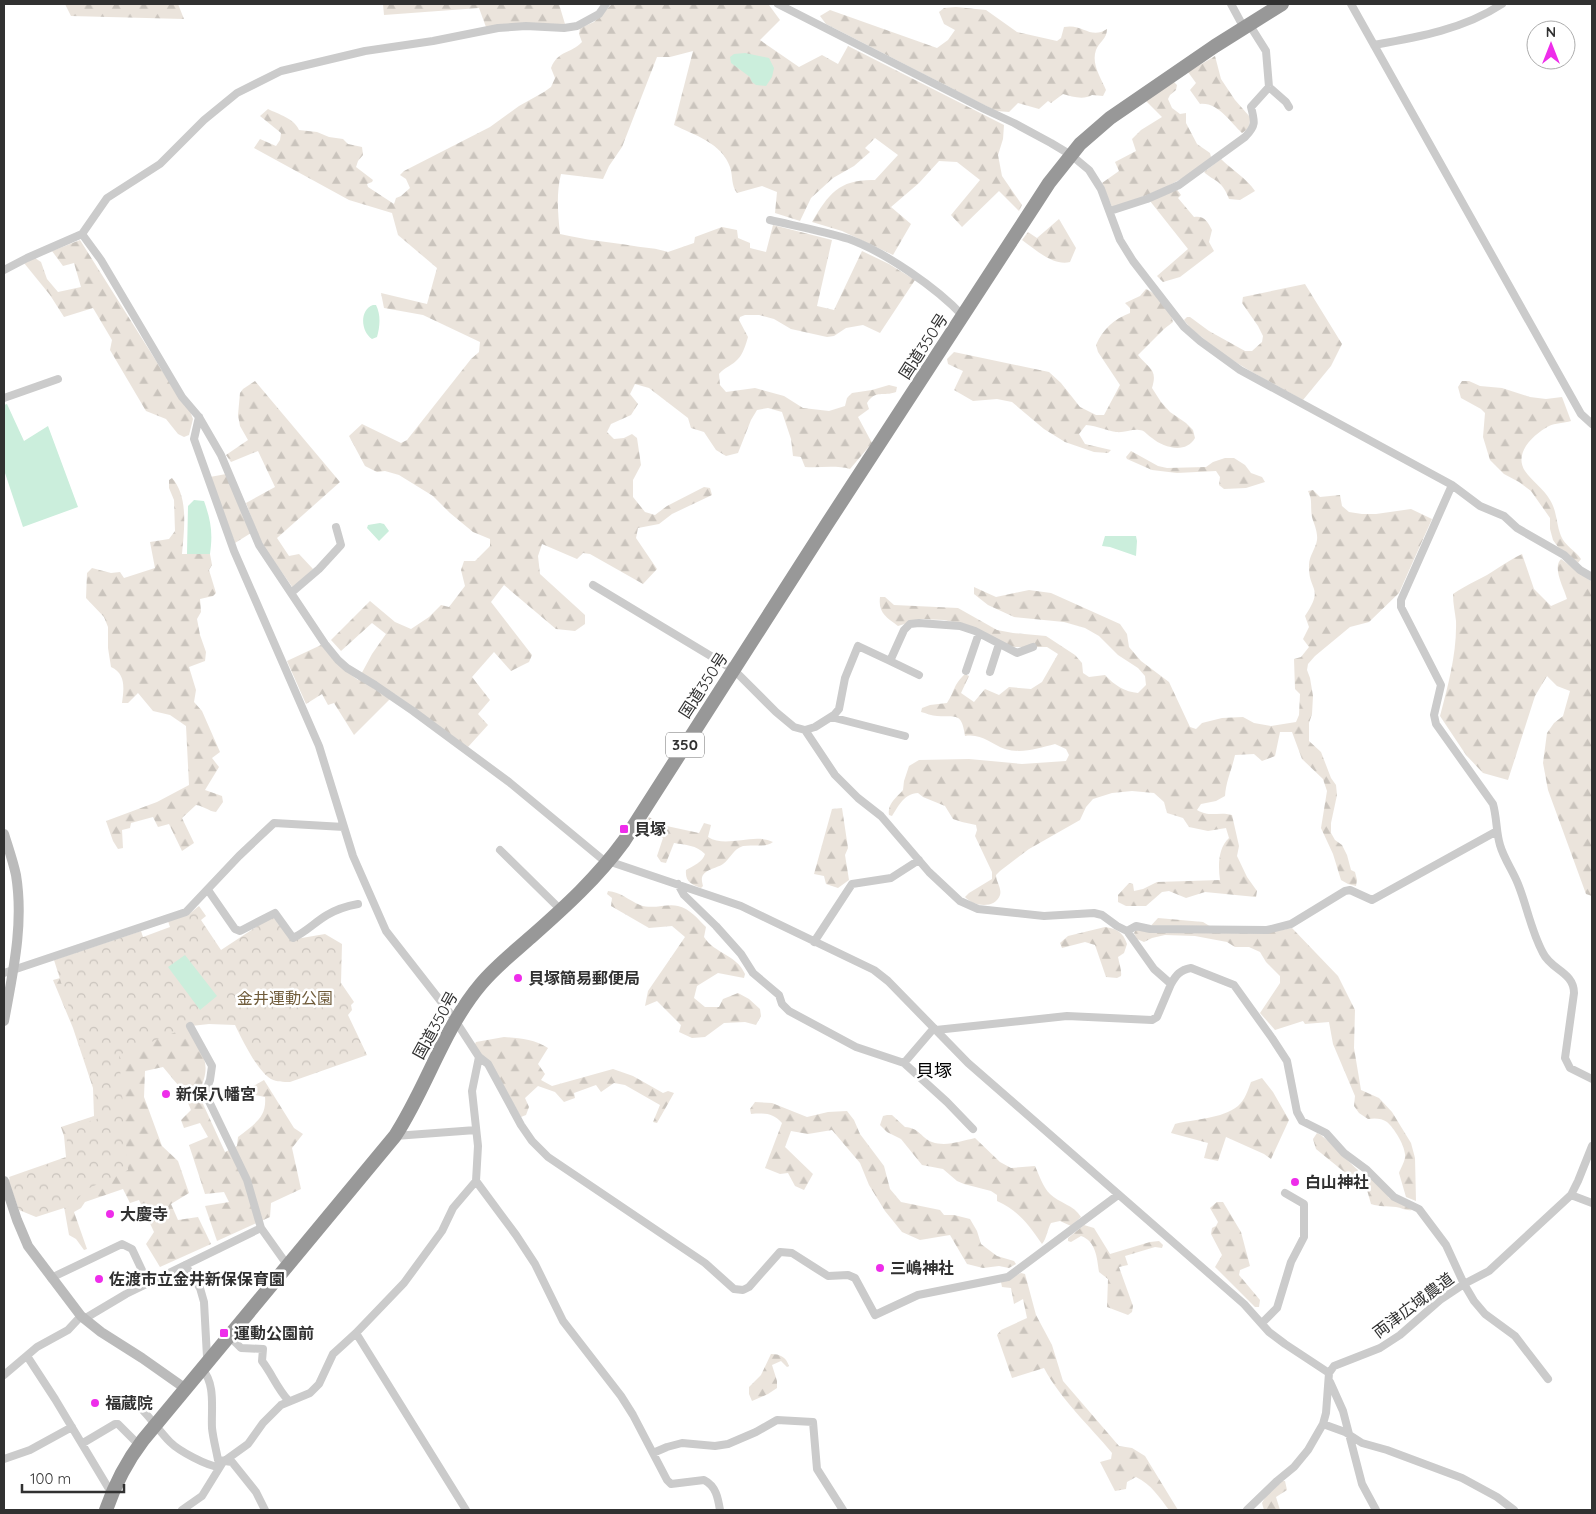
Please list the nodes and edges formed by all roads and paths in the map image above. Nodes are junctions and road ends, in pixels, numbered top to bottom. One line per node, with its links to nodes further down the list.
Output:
1 (606, 4): 14 (street)
2 (778, 4): 11 (street)
3 (1231, 4): 7 (street)
4 (1282, 4): 7 (highway, 国道350号 / 350)
5 (1351, 4): 8 (street)
6 (1502, 4): 8 (street)
7 (1246, 26): 9 (street); 11 (highway, 国道350号 / 350)
8 (1374, 45): 20 (street)
9 (1269, 87): 10 (street); 12 (street)
10 (1289, 107)
11 (1071, 155): 12 (street); 16 (highway, 国道350号 / 350)
12 (1110, 212): 21 (street)
13 (770, 220): 16 (street)
14 (82, 234): 15 (street); 19 (street)
15 (4, 270)
16 (963, 316): 30 (highway, 国道350号 / 350)
17 (58, 380): 18 (street)
18 (4, 398)
19 (199, 417): 25 (street); 37 (street)
20 (1592, 424)
21 (1452, 486): 23 (street); 38 (street)
22 (336, 528): 25 (street)
23 (1592, 577)
24 (593, 585): 30 (street)
25 (291, 593): 42 (street)
26 (979, 633): 27 (street); 29 (street); 31 (street)
27 (999, 644): 28 (street); 32 (street)
28 (1034, 647)
29 (890, 661): 33 (street); 34 (street)
30 (734, 670): 35 (street); 42 (highway, 国道350号 / 350)
31 (966, 671)
32 (990, 672)
33 (919, 675)
34 (831, 717): 35 (street); 36 (street)
35 (806, 730): 41 (street)
36 (905, 736)
37 (344, 827): 44 (street); 52 (street)
38 (1497, 831): 47 (street); 57 (street)
39 (4, 834): 49 (street)
40 (500, 850): 46 (street)
41 (919, 860): 47 (street); 48 (street)
42 (608, 862): 43 (street); 46 (highway, 国道350号 / 350)
43 (678, 884): 48 (street); 56 (street)
44 (208, 890): 45 (street); 49 (street)
45 (358, 904)
46 (561, 910): 52 (highway, 国道350号 / 350)
47 (1127, 931): 50 (street)
48 (814, 942): 54 (street)
49 (9, 971): 51 (street)
50 (1171, 984): 54 (street); 73 (street)
51 (4, 1021)
52 (454, 1021): 55 (street); 60 (highway, 国道350号 / 350)
53 (190, 1026): 68 (street)
54 (935, 1029): 56 (street); 65 (street)
55 (479, 1057): 59 (street); 65 (street)
56 (904, 1063): 58 (street)
57 (1592, 1079)
58 (973, 1129)
59 (476, 1130): 60 (street); 63 (street)
60 (395, 1136): 70 (highway, 国道350号 / 350)
61 (1592, 1146): 66 (street, 両津広域農道)
62 (4, 1181): 71 (street)
63 (476, 1181): 76 (street); 92 (street)
64 (1285, 1194): 75 (street)
65 (1118, 1195): 75 (street)
66 (1571, 1195): 67 (street); 73 (street, 両津広域農道)
67 (1592, 1203)
68 (261, 1228): 69 (street); 70 (street)
69 (185, 1264): 72 (street); 79 (street)
70 (288, 1266): 77 (highway, 国道350号 / 350)
71 (50, 1278): 72 (street); 74 (street)
72 (148, 1283): 74 (street)
73 (1464, 1284): 81 (street, 両津広域農道); 82 (street)
74 (82, 1318): 78 (street); 83 (street)
75 (1262, 1323): 81 (street)
76 (356, 1333): 84 (street); 99 (street)
77 (229, 1336): 79 (highway, 国道350号 / 350); 84 (street)
78 (27, 1356): 80 (street); 88 (street)
79 (206, 1365): 83 (highway, 国道350号 / 350); 94 (street)
80 (4, 1375)
81 (1329, 1377): 86 (street); 89 (street)
82 (1548, 1379)
83 (186, 1389): 87 (highway, 国道350号 / 350)
84 (288, 1400): 94 (street)
85 (133, 1401): 87 (street)
86 (1323, 1424): 89 (street); 102 (street)
87 (156, 1425): 91 (highway, 国道350号 / 350); 94 (street)
88 (72, 1427): 90 (street); 93 (street)
89 (1351, 1437): 103 (street); 104 (street)
90 (83, 1443): 91 (street); 95 (street)
91 (139, 1445): 95 (highway, 国道350号 / 350)
92 (653, 1453): 100 (street); 101 (street)
93 (4, 1459)
94 (221, 1464): 97 (street); 98 (street)
95 (112, 1494): 96 (highway, 国道350号 / 350)
96 (106, 1510)
97 (182, 1510)
98 (265, 1510)
99 (466, 1510)
100 (720, 1510)
101 (843, 1510)
102 (1247, 1510)
103 (1376, 1510)
104 (1514, 1510)

